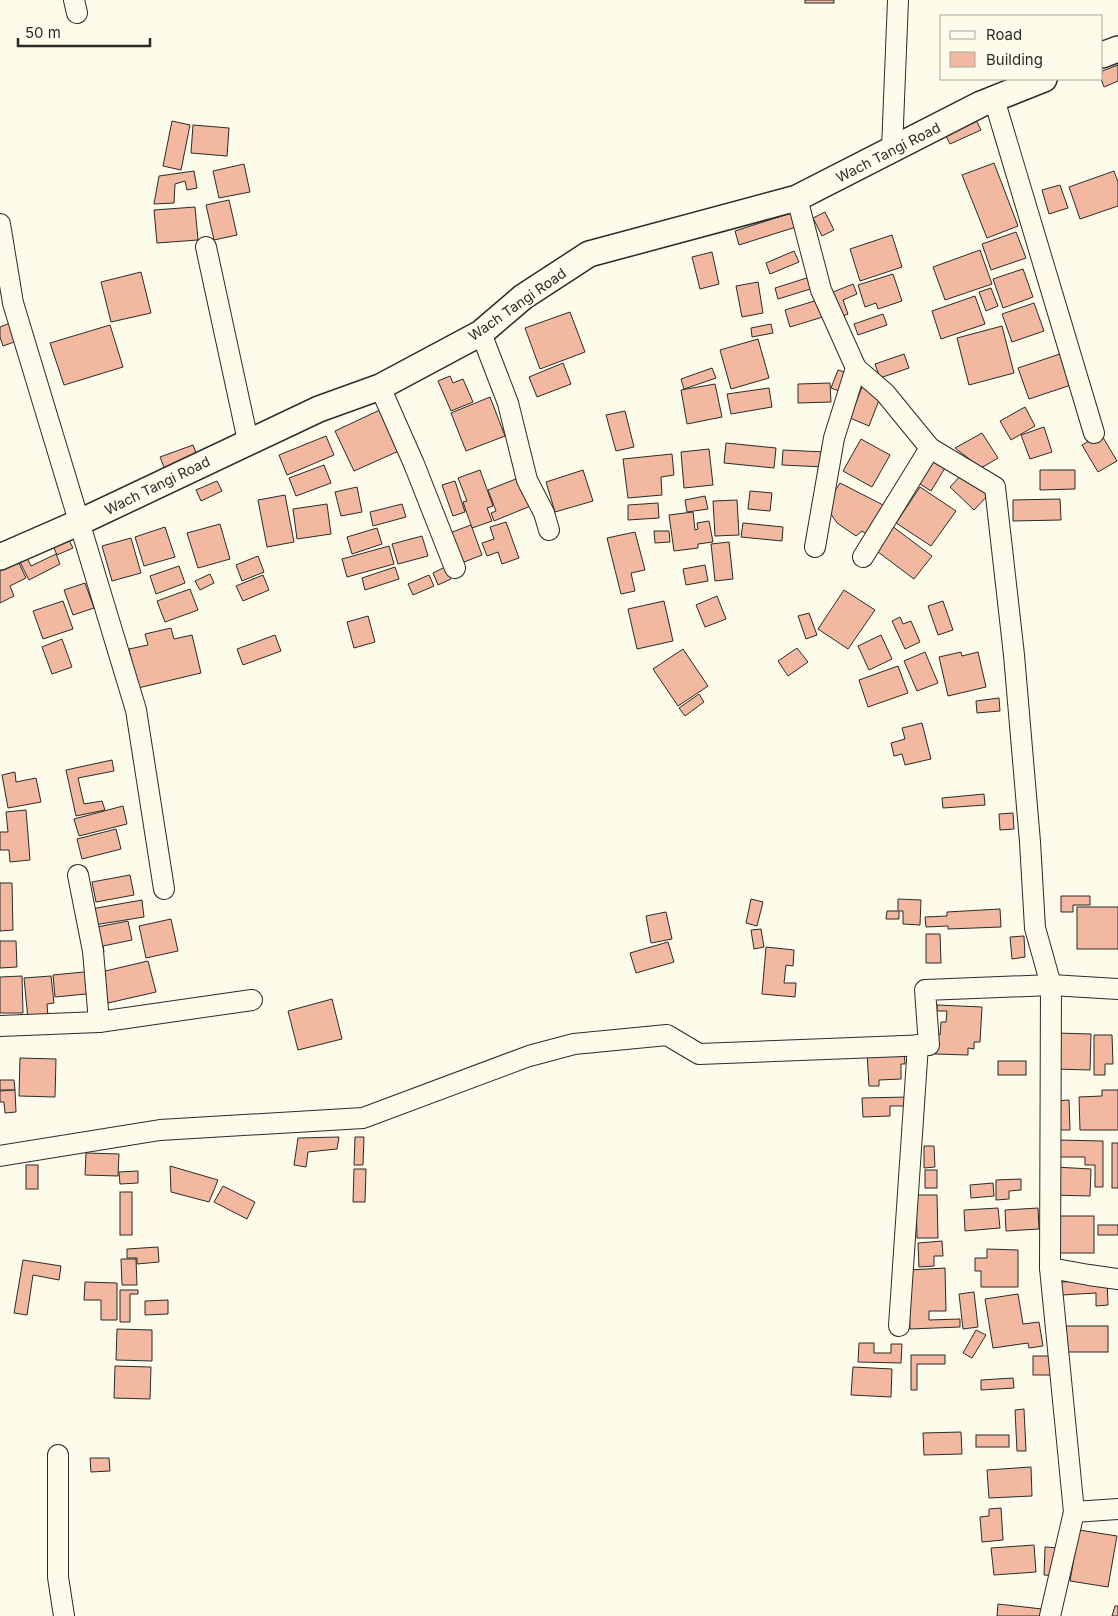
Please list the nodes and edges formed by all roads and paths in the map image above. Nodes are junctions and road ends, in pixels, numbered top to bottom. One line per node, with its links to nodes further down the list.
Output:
1 (898, 0): 6 (street)
2 (1118, 49): 3 (main road)
3 (1103, 55)
4 (1042, 80): 5 (main road, Wach Tangi Road)
5 (994, 99): 6 (main road, Wach Tangi Road); 13 (street)
6 (892, 149): 7 (main road, Wach Tangi Road)
7 (798, 198): 10 (main road, Wach Tangi Road); 11 (street)
8 (0, 224): 16 (street)
9 (206, 247): 14 (street)
10 (481, 332): 12 (main road, Wach Tangi Road); 17 (street)
11 (856, 368): 15 (street); 18 (street)
12 (380, 386): 14 (main road, Wach Tangi Road); 21 (street)
13 (1094, 433)
14 (248, 441): 16 (main road, Wach Tangi Road)
15 (930, 448): 20 (street); 24 (street)
16 (80, 522): 19 (main road, Wach Tangi Road); 23 (street)
17 (548, 530)
18 (815, 547)
19 (0, 557)
20 (863, 557)
21 (455, 568)
22 (78, 875): 27 (street)
23 (164, 889)
24 (1051, 985): 25 (street); 29 (street); 31 (street)
25 (1118, 989)
26 (252, 1000): 27 (street)
27 (99, 1022): 28 (street)
28 (0, 1026)
29 (918, 1045): 30 (street); 33 (street)
30 (0, 1156)
31 (1050, 1268): 32 (street); 36 (street)
32 (1118, 1279)
33 (899, 1326)
34 (58, 1455): 37 (street)
35 (1118, 1509): 36 (street)
36 (1074, 1512): 38 (street)
37 (64, 1616)
38 (1050, 1616)

